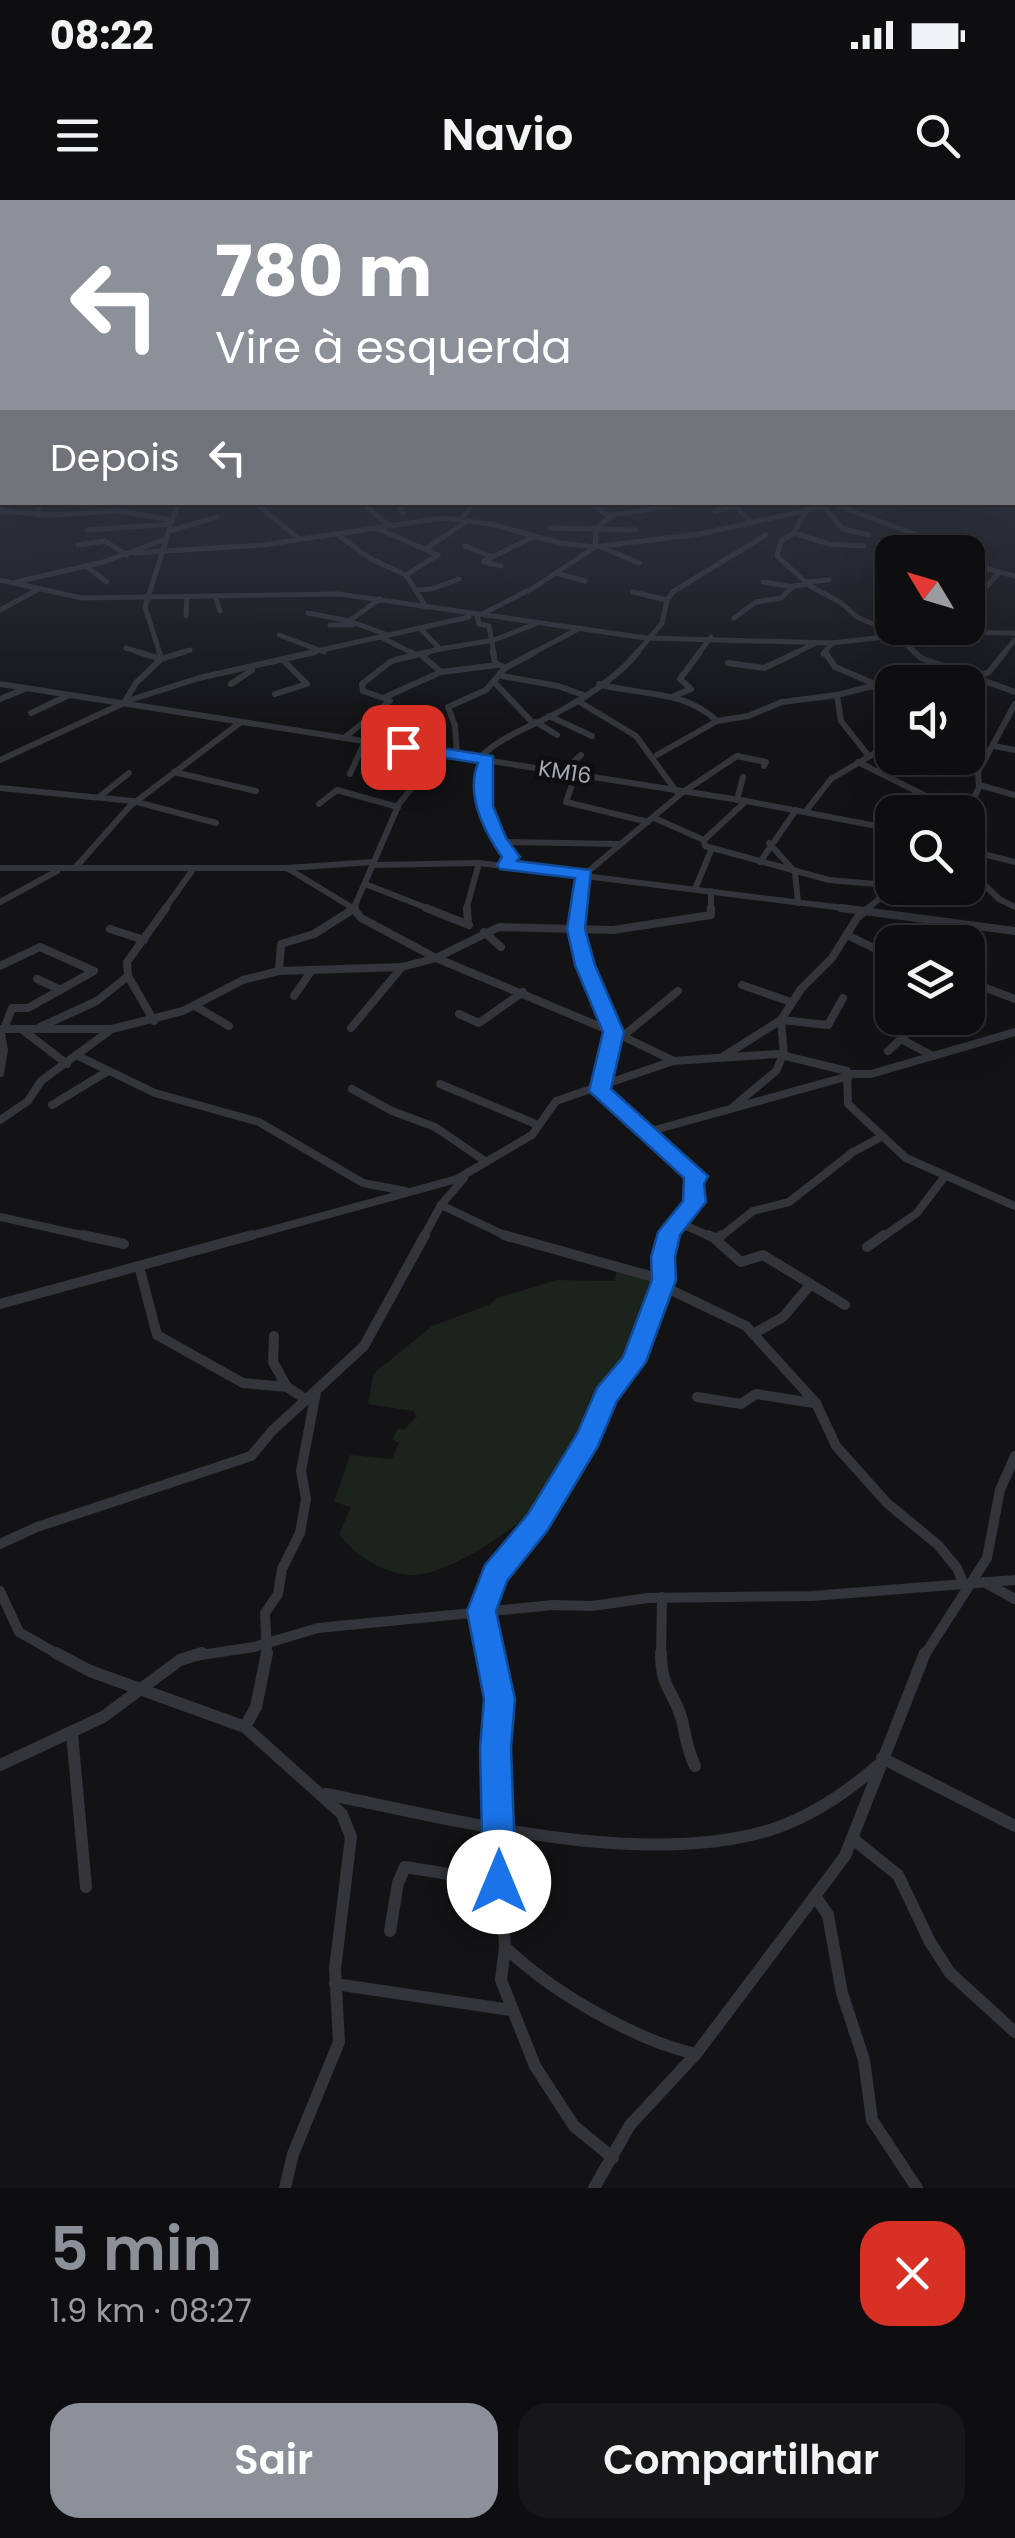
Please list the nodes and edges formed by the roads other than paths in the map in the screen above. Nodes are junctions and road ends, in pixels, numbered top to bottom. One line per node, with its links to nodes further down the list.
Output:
1 (112, 545): 21 (street)
2 (152, 545): 21 (street)
3 (164, 545): 20 (street)
4 (254, 545): 18 (street)
5 (351, 545): 29 (street)
6 (413, 545): 19 (street)
7 (432, 545): 19 (street)
8 (516, 545): 22 (street)
9 (581, 545): 17 (street)
10 (598, 545): 17 (street)
11 (625, 545): 17 (street)
12 (750, 545): 49 (street)
13 (780, 545): 38 (street)
14 (843, 545): 16 (street)
15 (465, 546): 22 (street)
16 (864, 546)
17 (598, 548): 24 (street); 30 (street)
18 (227, 549): 20 (street); 23 (street)
19 (425, 550): 29 (street)
20 (162, 552): 21 (street); 46 (street)
21 (130, 554): 25 (street)
22 (492, 557): 26 (street)
23 (235, 558)
24 (639, 563)
25 (86, 566): 35 (street); 39 (street)
26 (500, 566)
27 (985, 566): 28 (street)
28 (998, 573): 31 (street); 41 (street)
29 (406, 574): 43 (street)
30 (556, 574): 34 (street); 54 (street)
31 (1015, 576)
32 (459, 579): 43 (street)
33 (828, 580): 38 (street)
34 (585, 581)
35 (107, 582)
36 (763, 582): 40 (street)
37 (0, 583): 39 (street)
38 (807, 583): 40 (street); 61 (street)
39 (12, 584): 42 (street)
40 (793, 586): 56 (street)
41 (985, 587)
42 (40, 589): 46 (street); 51 (street)
43 (415, 590): 50 (street)
44 (633, 592): 49 (street)
45 (216, 596): 47 (street); 48 (street); 52 (street)
46 (148, 597): 47 (street); 82 (street)
47 (187, 598): 55 (street)
48 (380, 599): 50 (street); 58 (street)
49 (667, 600): 71 (street)
50 (426, 608): 54 (street)
51 (0, 610)
52 (220, 611)
53 (308, 613): 58 (street)
54 (477, 614): 59 (street); 63 (street); 73 (street)
55 (186, 616)
56 (734, 618)
57 (609, 619): 65 (street)
58 (350, 621): 60 (street)
59 (540, 622): 64 (street); 73 (street)
60 (361, 624): 62 (street); 68 (street)
61 (874, 624)
62 (330, 625)
63 (420, 628): 68 (street); 78 (street)
64 (580, 628): 65 (street); 89 (street)
65 (600, 631): 71 (street)
66 (279, 634): 80 (street)
67 (985, 635): 69 (street)
68 (384, 636): 80 (street); 81 (street)
69 (1015, 636): 90 (street)
70 (711, 637): 71 (street); 74 (street); 103 (street)
71 (646, 638): 95 (street)
72 (875, 638): 75 (street)
73 (494, 640): 78 (street); 85 (street)
74 (820, 642): 75 (street); 84 (street)
75 (832, 643): 96 (street)
76 (905, 645): 86 (street)
77 (126, 648): 82 (street)
78 (440, 648): 81 (street)
79 (190, 650): 82 (street)
80 (324, 652): 83 (street)
81 (418, 654): 88 (street); 104 (street)
82 (161, 658): 107 (street)
83 (284, 661): 87 (street); 100 (street)
84 (728, 663)
85 (497, 664): 88 (street); 89 (street)
86 (935, 665)
87 (254, 668): 94 (street); 107 (street)
88 (441, 672): 104 (street)
89 (504, 672): 92 (street); 105 (street)
90 (985, 674)
91 (985, 681): 99 (street)
92 (496, 683): 113 (street); 122 (street)
93 (0, 684): 98 (street, KM16)
94 (231, 684)
95 (599, 684): 103 (street); 105 (street)
96 (875, 684)
97 (875, 686): 102 (street)
98 (27, 688): 101 (street, KM16); 106 (street)
99 (1015, 692)
100 (275, 694)
101 (70, 695): 107 (street, KM16); 109 (street)
102 (837, 695): 111 (street); 125 (street)
103 (674, 696): 111 (street)
104 (383, 698): 116 (street)
105 (582, 698): 110 (street); 124 (street)
106 (0, 699)
107 (128, 701): 112 (street, KM16); 127 (street)
108 (1015, 704): 118 (street)
109 (31, 713)
110 (550, 716): 113 (street); 115 (street)
111 (717, 720): 124 (street)
112 (241, 722): 116 (street, KM16); 131 (street)
113 (535, 723): 114 (street); 126 (street)
114 (557, 735)
115 (592, 736)
116 (344, 738): 117 (street, KM16)
117 (365, 741): 120 (street, KM16); 134 (street)
118 (994, 746): 119 (street); 128 (street)
119 (1015, 750)
120 (440, 752): 122 (street, KM16); 149 (street)
121 (875, 752): 125 (street)
122 (457, 755): 126 (street, KM16)
123 (581, 755): 132 (street)
124 (657, 755): 140 (street)
125 (868, 756): 129 (street)
126 (484, 757): 132 (street, KM16); 156 (street)
127 (0, 760)
128 (985, 761)
129 (858, 762): 142 (street); 151 (street)
130 (764, 766): 140 (street)
131 (174, 772): 141 (street); 147 (street)
132 (563, 772): 135 (street, KM16)
133 (129, 774): 145 (street)
134 (350, 774)
135 (576, 774): 140 (street, KM16); 152 (street)
136 (978, 775): 138 (street)
137 (742, 778): 146 (street)
138 (978, 785): 143 (street); 144 (street)
139 (0, 788): 145 (street)
140 (680, 791): 146 (street, KM16); 152 (street)
141 (256, 792)
142 (924, 795)
143 (974, 795)
144 (1015, 795)
145 (99, 798): 147 (street)
146 (741, 800): 150 (street, KM16); 155 (street)
147 (134, 801): 153 (street); 172 (street)
148 (319, 804): 149 (street)
149 (398, 807): 167 (street)
150 (796, 810): 151 (street, KM16); 157 (street)
151 (806, 811): 154 (street, KM16)
152 (651, 820): 155 (street); 158 (street)
153 (216, 824)
154 (875, 825)
155 (704, 840): 159 (street)
156 (501, 842): 158 (street); 169 (street)
157 (769, 843): 165 (street); 175 (street)
158 (620, 844): 176 (street)
159 (712, 848): 165 (street); 180 (street)
160 (1015, 852): 164 (street)
161 (985, 853): 162 (street)
162 (988, 854): 163 (street); 164 (street)
163 (985, 856)
164 (1002, 857): 166 (street)
165 (760, 862): 175 (street)
166 (1015, 862)
167 (373, 864): 168 (street); 174 (street); 177 (street)
168 (479, 864): 169 (street); 188 (street)
169 (506, 865): 176 (street)
170 (0, 868): 171 (street)
171 (64, 868): 172 (street); 182 (street)
172 (75, 868): 173 (street)
173 (194, 868): 174 (street); 194 (street)
174 (287, 868): 186 (street)
175 (795, 872): 178 (street); 184 (street)
176 (585, 874): 180 (street); 190 (street)
177 (366, 884): 186 (street); 188 (street)
178 (875, 884)
179 (985, 884): 185 (street)
180 (695, 889): 181 (street)
181 (711, 891): 184 (street); 190 (street)
182 (0, 902)
183 (875, 902): 187 (street)
184 (798, 903): 187 (street)
185 (1015, 907)
186 (355, 910): 197 (street); 201 (street)
187 (864, 911): 191 (street); 193 (street)
188 (468, 924): 192 (street)
189 (110, 929): 194 (street)
190 (576, 929): 192 (street); 223 (street)
191 (1015, 931)
192 (482, 932): 195 (street); 197 (street)
193 (848, 934): 196 (street); 212 (street)
194 (144, 940): 202 (street)
195 (500, 947)
196 (875, 948)
197 (436, 958): 199 (street); 208 (street)
198 (0, 966): 206 (street)
199 (402, 967): 200 (street); 218 (street)
200 (312, 970): 201 (street); 209 (street)
201 (279, 971): 213 (street)
202 (128, 976): 216 (street); 219 (street)
203 (37, 979): 206 (street)
204 (742, 985): 212 (street)
205 (985, 988): 211 (street)
206 (61, 990): 221 (street)
207 (678, 991): 223 (street)
208 (523, 992): 214 (street); 223 (street)
209 (294, 996)
210 (843, 998): 215 (street)
211 (1015, 999)
212 (791, 1002): 215 (street)
213 (195, 1006): 216 (street); 217 (street)
214 (458, 1014)
215 (781, 1020): 228 (street); 229 (street)
216 (154, 1021): 220 (street)
217 (228, 1026)
218 (352, 1028)
219 (30, 1030): 220 (street); 221 (street); 232 (street)
220 (112, 1030): 227 (street)
221 (1, 1032): 234 (street)
222 (1015, 1032): 230 (street)
223 (618, 1034): 231 (street); 237 (street)
224 (905, 1035): 225 (street)
225 (901, 1039): 226 (street); 230 (street)
226 (888, 1052)
227 (76, 1055): 232 (street); 233 (street)
228 (783, 1055): 229 (street); 235 (street); 240 (street)
229 (722, 1056): 231 (street)
230 (933, 1056): 235 (street)
231 (674, 1061): 237 (street)
232 (67, 1064): 241 (street)
233 (108, 1071): 239 (street); 248 (street)
234 (0, 1073)
235 (849, 1075): 240 (street); 244 (street)
236 (440, 1084): 242 (street)
237 (599, 1085): 242 (street); 243 (street)
238 (352, 1089): 245 (street)
239 (52, 1105)
240 (727, 1112): 243 (street)
241 (0, 1120)
242 (538, 1125): 245 (street)
243 (644, 1133): 252 (street)
244 (881, 1137): 247 (street); 253 (street)
245 (485, 1160): 246 (street)
246 (465, 1176): 248 (street); 249 (street)
247 (945, 1176): 250 (street); 255 (street)
248 (418, 1192): 257 (street)
249 (441, 1205): 258 (street); 266 (street)
250 (1015, 1206)
251 (0, 1216): 254 (street)
252 (679, 1223): 253 (street); 256 (street)
253 (715, 1239): 260 (street)
254 (124, 1244)
255 (867, 1247)
256 (663, 1257): 258 (street); 259 (street)
257 (139, 1266): 261 (street); 265 (street)
258 (644, 1268): 259 (street)
259 (664, 1280): 263 (street); 276 (street)
260 (811, 1284): 262 (street); 263 (street)
261 (0, 1304)
262 (845, 1305)
263 (754, 1334): 268 (street)
264 (274, 1336): 265 (street)
265 (287, 1387): 266 (street)
266 (312, 1396): 270 (street); 277 (street)
267 (696, 1397): 268 (street)
268 (816, 1403): 272 (street)
269 (1015, 1456): 272 (street)
270 (0, 1544)
271 (1015, 1580): 272 (street)
272 (972, 1582): 274 (street); 275 (street); 281 (street)
273 (0, 1591): 278 (street)
274 (662, 1598): 276 (street); 283 (street)
275 (1015, 1599)
276 (481, 1611): 277 (street); 285 (street)
277 (267, 1644): 278 (street); 279 (street)
278 (141, 1688): 279 (street); 280 (street)
279 (245, 1727): 284 (street)
280 (72, 1734): 282 (street); 289 (street)
281 (880, 1761): 285 (street); 286 (street); 287 (street)
282 (0, 1765)
283 (695, 1766)
284 (320, 1793): 285 (street); 293 (street)
285 (499, 1824): 288 (street)
286 (1015, 1826)
287 (853, 1840): 290 (street); 295 (street)
288 (499, 1882): 291 (street); 292 (street)
289 (86, 1887)
290 (815, 1896): 296 (street); 300 (street)
291 (390, 1930)
292 (505, 1948): 294 (street); 296 (street)
293 (335, 1984): 294 (street); 298 (street)
294 (511, 2010): 297 (street)
295 (1015, 2032)
296 (696, 2054): 297 (street)
297 (612, 2158): 299 (street)
298 (285, 2188)
299 (594, 2188)
300 (917, 2188)

